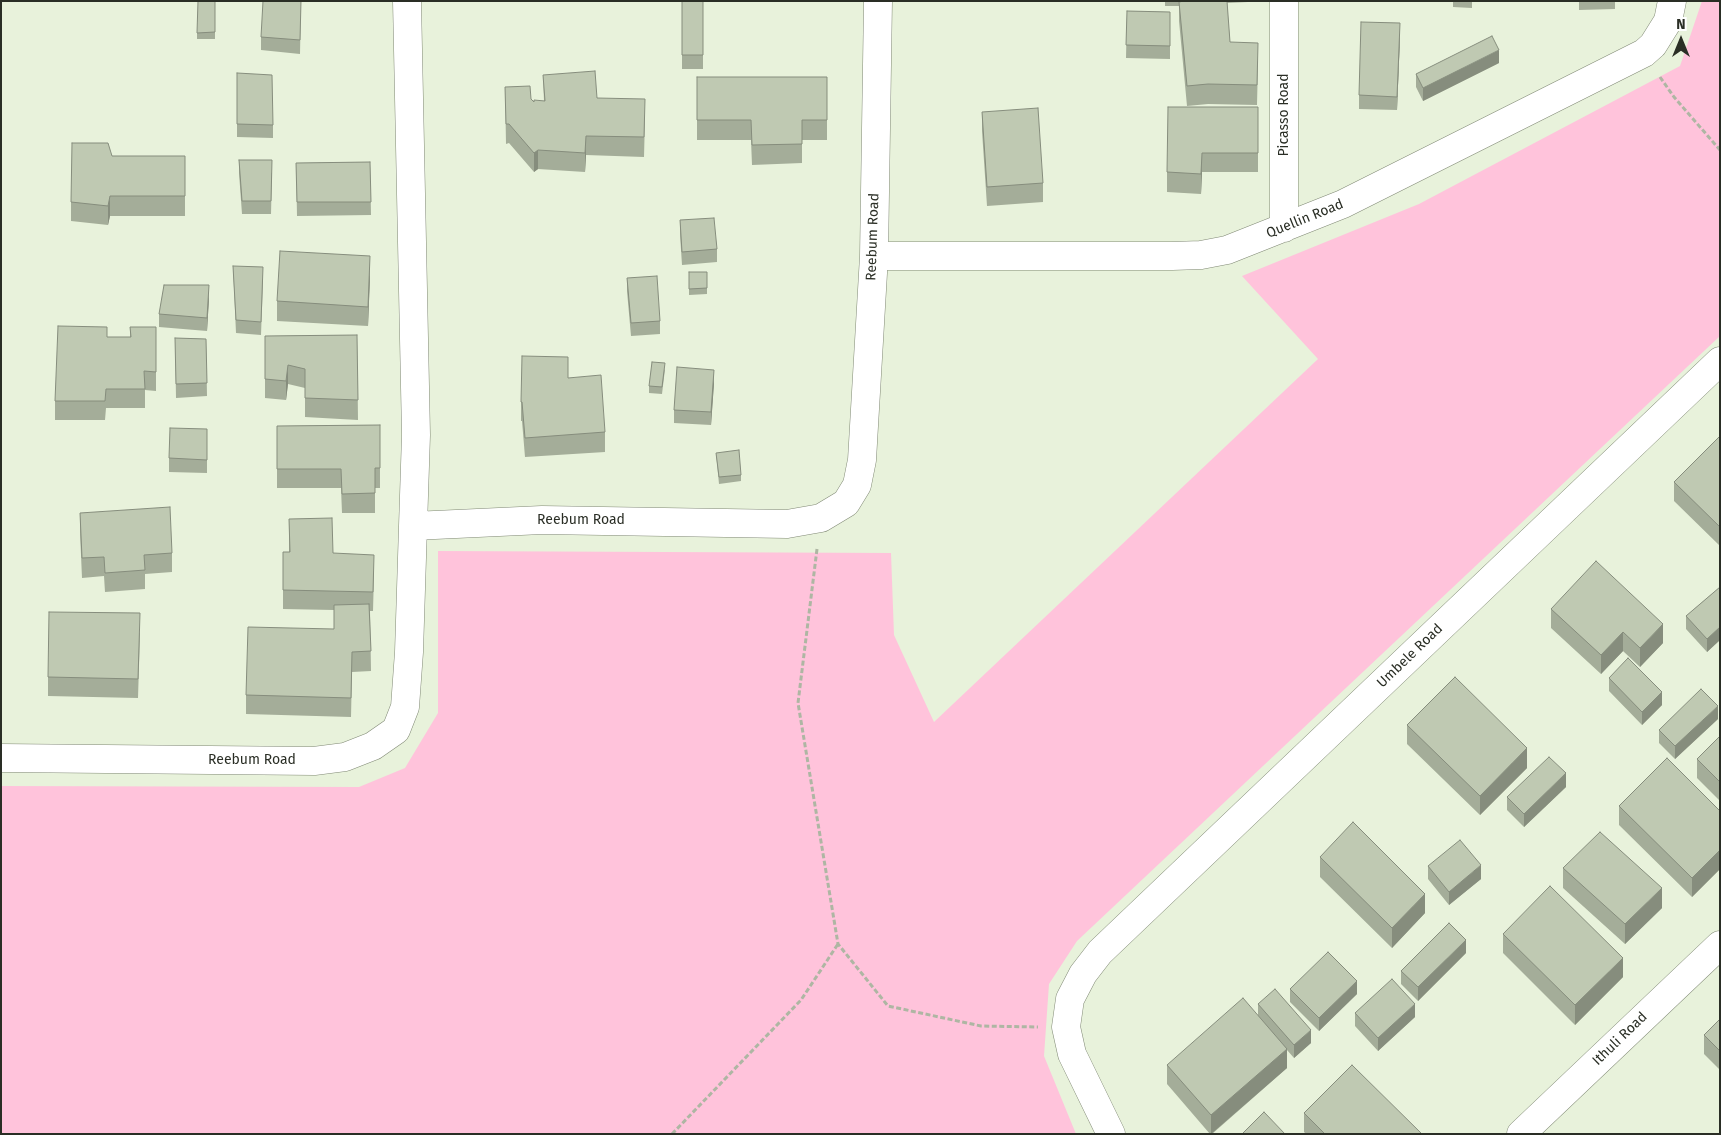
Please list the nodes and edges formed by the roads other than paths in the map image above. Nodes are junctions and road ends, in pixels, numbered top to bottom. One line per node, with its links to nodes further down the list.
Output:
1 (407, 1): 8 (street)
2 (878, 1): 6 (street, Reebum Road)
3 (1284, 1): 5 (street, Picasso Road)
4 (1672, 1): 5 (street, Quellin Road)
5 (1284, 228): 6 (street, Quellin Road)
6 (874, 256): 8 (street, Reebum Road)
7 (1720, 361): 11 (street, Umbele Road)
8 (413, 526): 9 (street, Reebum Road)
9 (1, 758)
10 (1720, 945): 12 (street, Ithuli Road)
11 (1111, 1134)
12 (1521, 1134)

